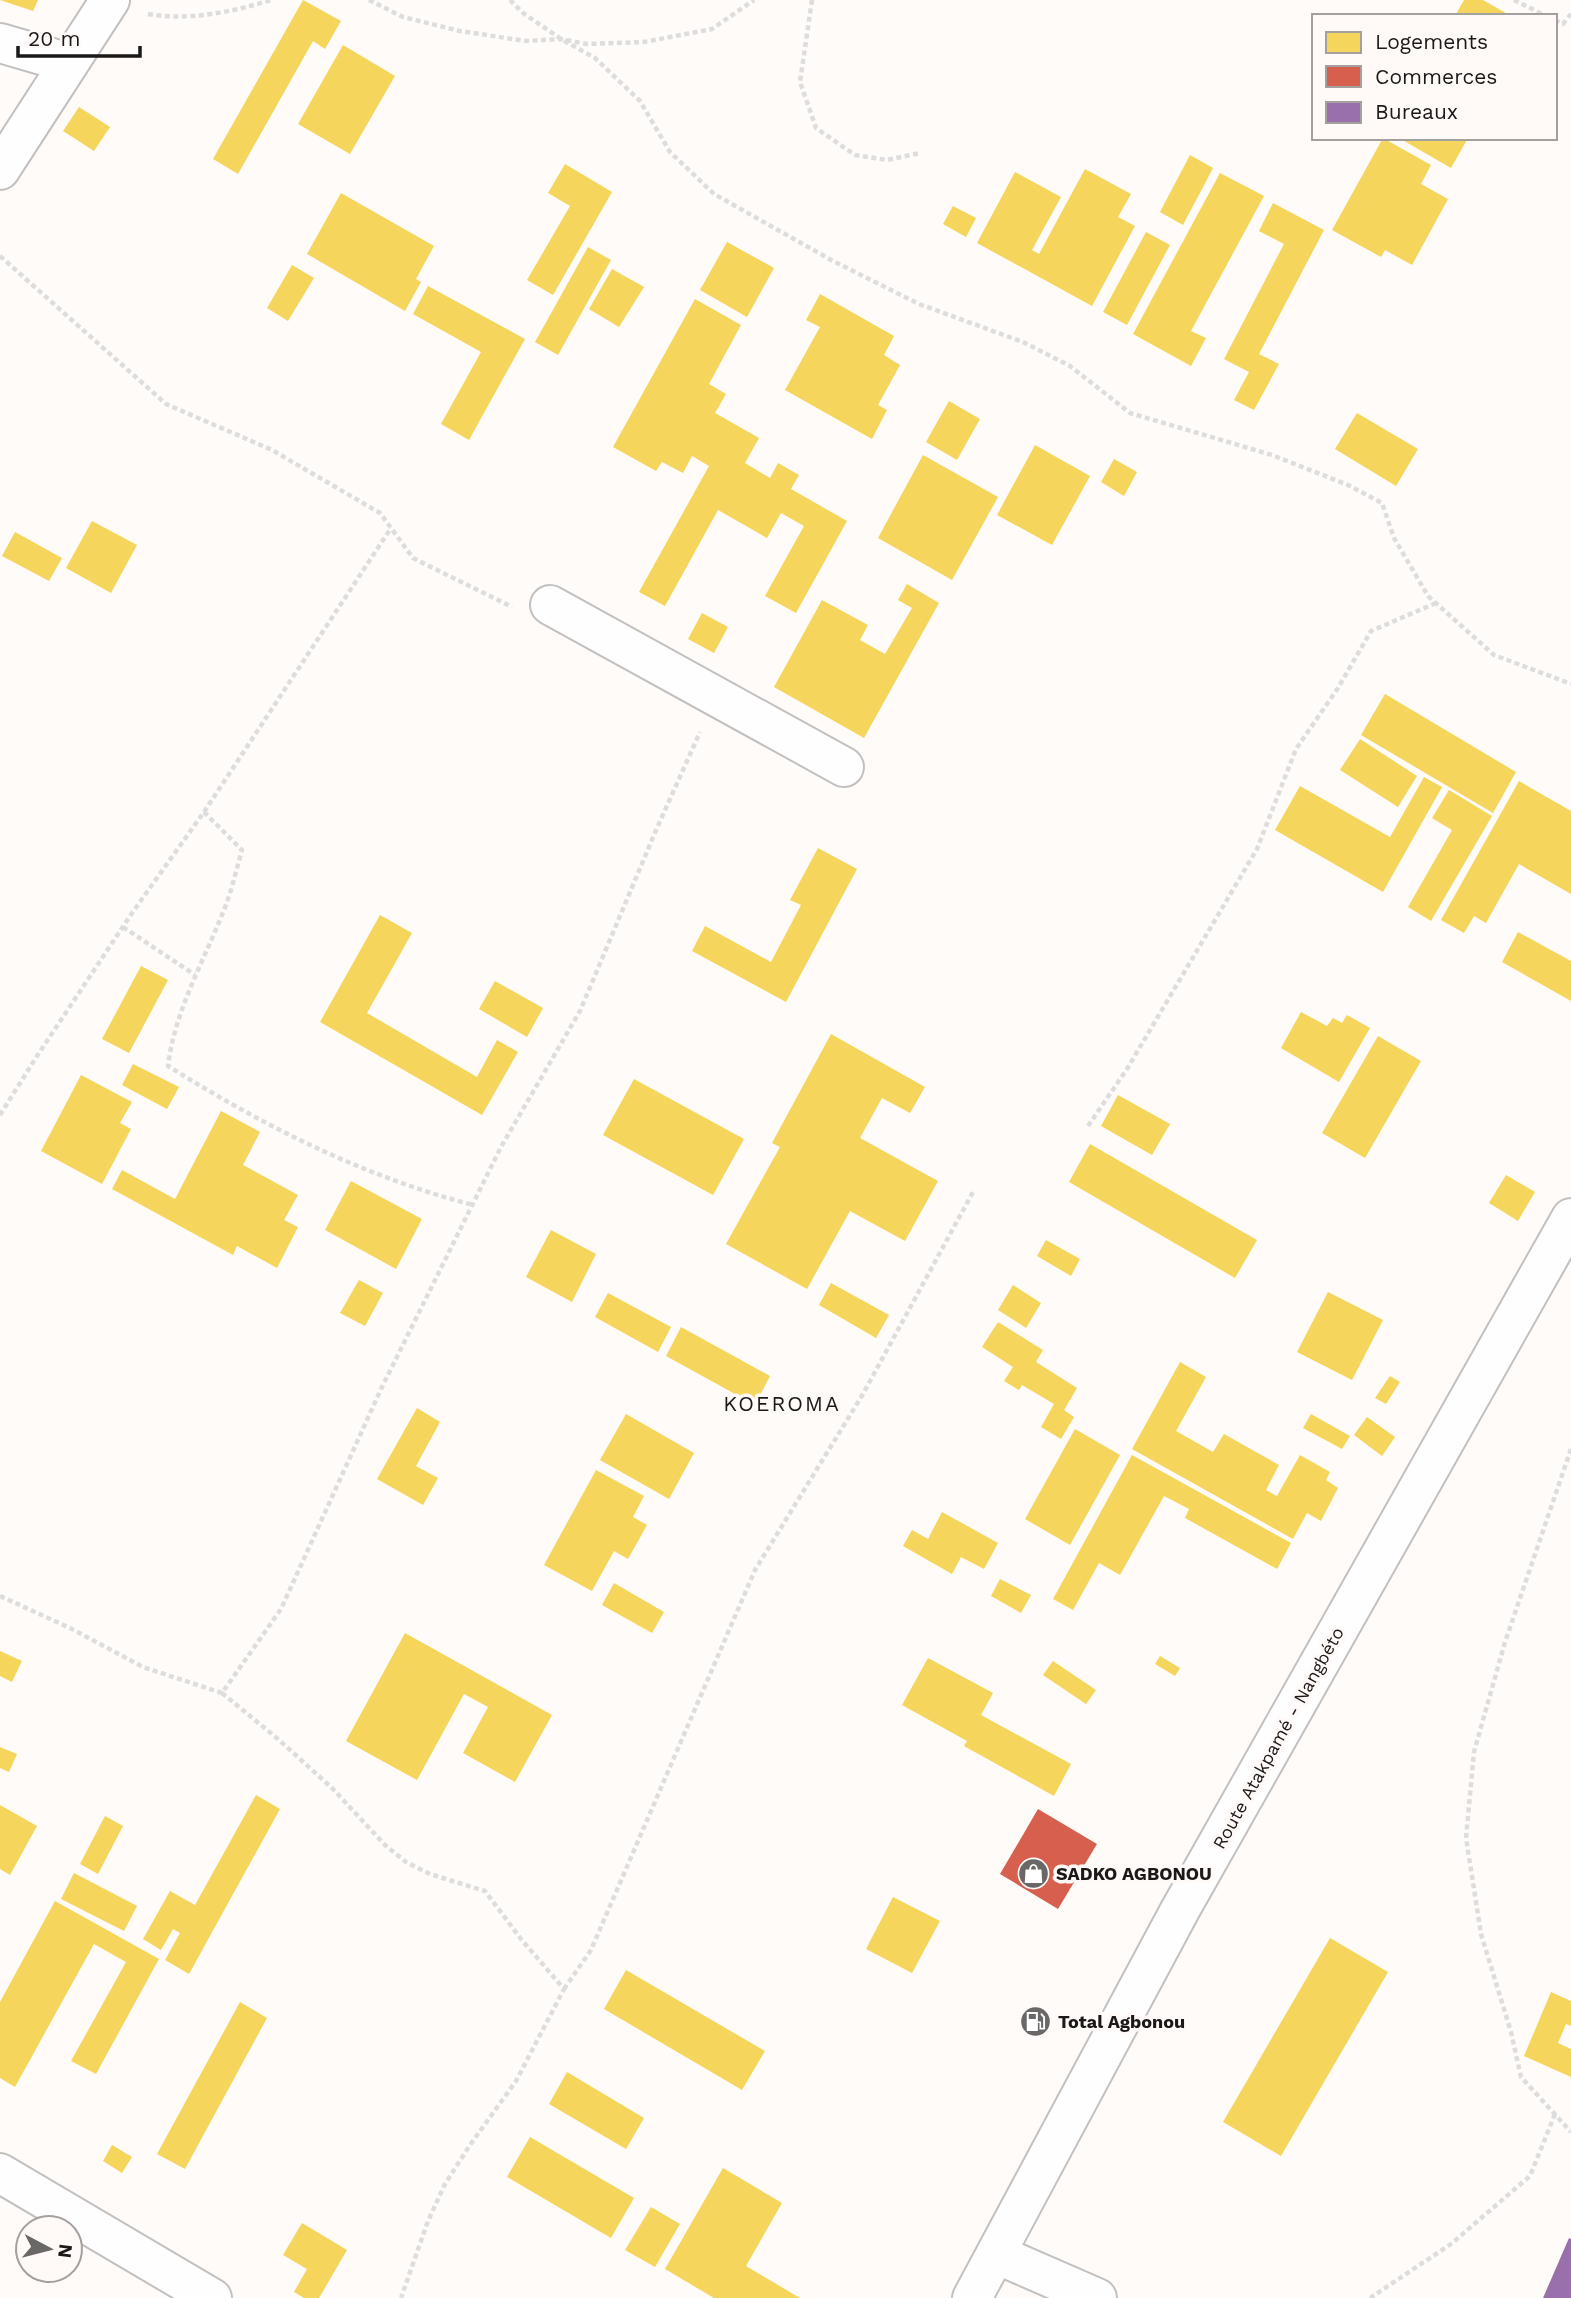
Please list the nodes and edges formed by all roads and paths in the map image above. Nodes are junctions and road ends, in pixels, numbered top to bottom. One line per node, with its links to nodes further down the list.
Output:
1 (271, 0): 7 (path)
2 (369, 0): 11 (path)
3 (510, 0): 11 (path)
4 (754, 0): 11 (path)
5 (813, 0): 14 (path)
6 (1514, 0): 8 (path)
7 (108, 4): 13 (main road)
8 (1542, 14)
9 (1571, 14): 10 (path)
10 (1557, 21)
11 (561, 39): 18 (path)
12 (0, 43): 13 (main road)
13 (69, 63): 15 (main road)
14 (920, 153)
15 (0, 170)
16 (0, 256): 17 (path)
17 (391, 528): 19 (path); 23 (path)
18 (1436, 603): 20 (path); 27 (path)
19 (550, 605): 21 (main road)
20 (1571, 684)
21 (714, 695): 22 (main road); 29 (path)
22 (844, 766)
23 (204, 813): 24 (path); 25 (path)
24 (123, 927): 25 (path); 26 (path)
25 (195, 975): 29 (path)
26 (0, 1115)
27 (1088, 1126)
28 (973, 1192): 34 (path)
29 (473, 1205): 33 (path)
30 (1571, 1218): 38 (main road, Route Atakpamé - Nangbéto)
31 (1571, 1448): 35 (path)
32 (0, 1596): 33 (path)
33 (222, 1693): 34 (path)
34 (564, 1989): 40 (path)
35 (1555, 2114): 36 (path); 43 (path)
36 (1571, 2132)
37 (0, 2173): 39 (main road)
38 (996, 2254): 41 (main road, Route Atakpamé - Nangbéto); 42 (main road)
39 (212, 2298)
40 (401, 2298)
41 (972, 2298)
42 (1097, 2298)
43 (1370, 2298)

